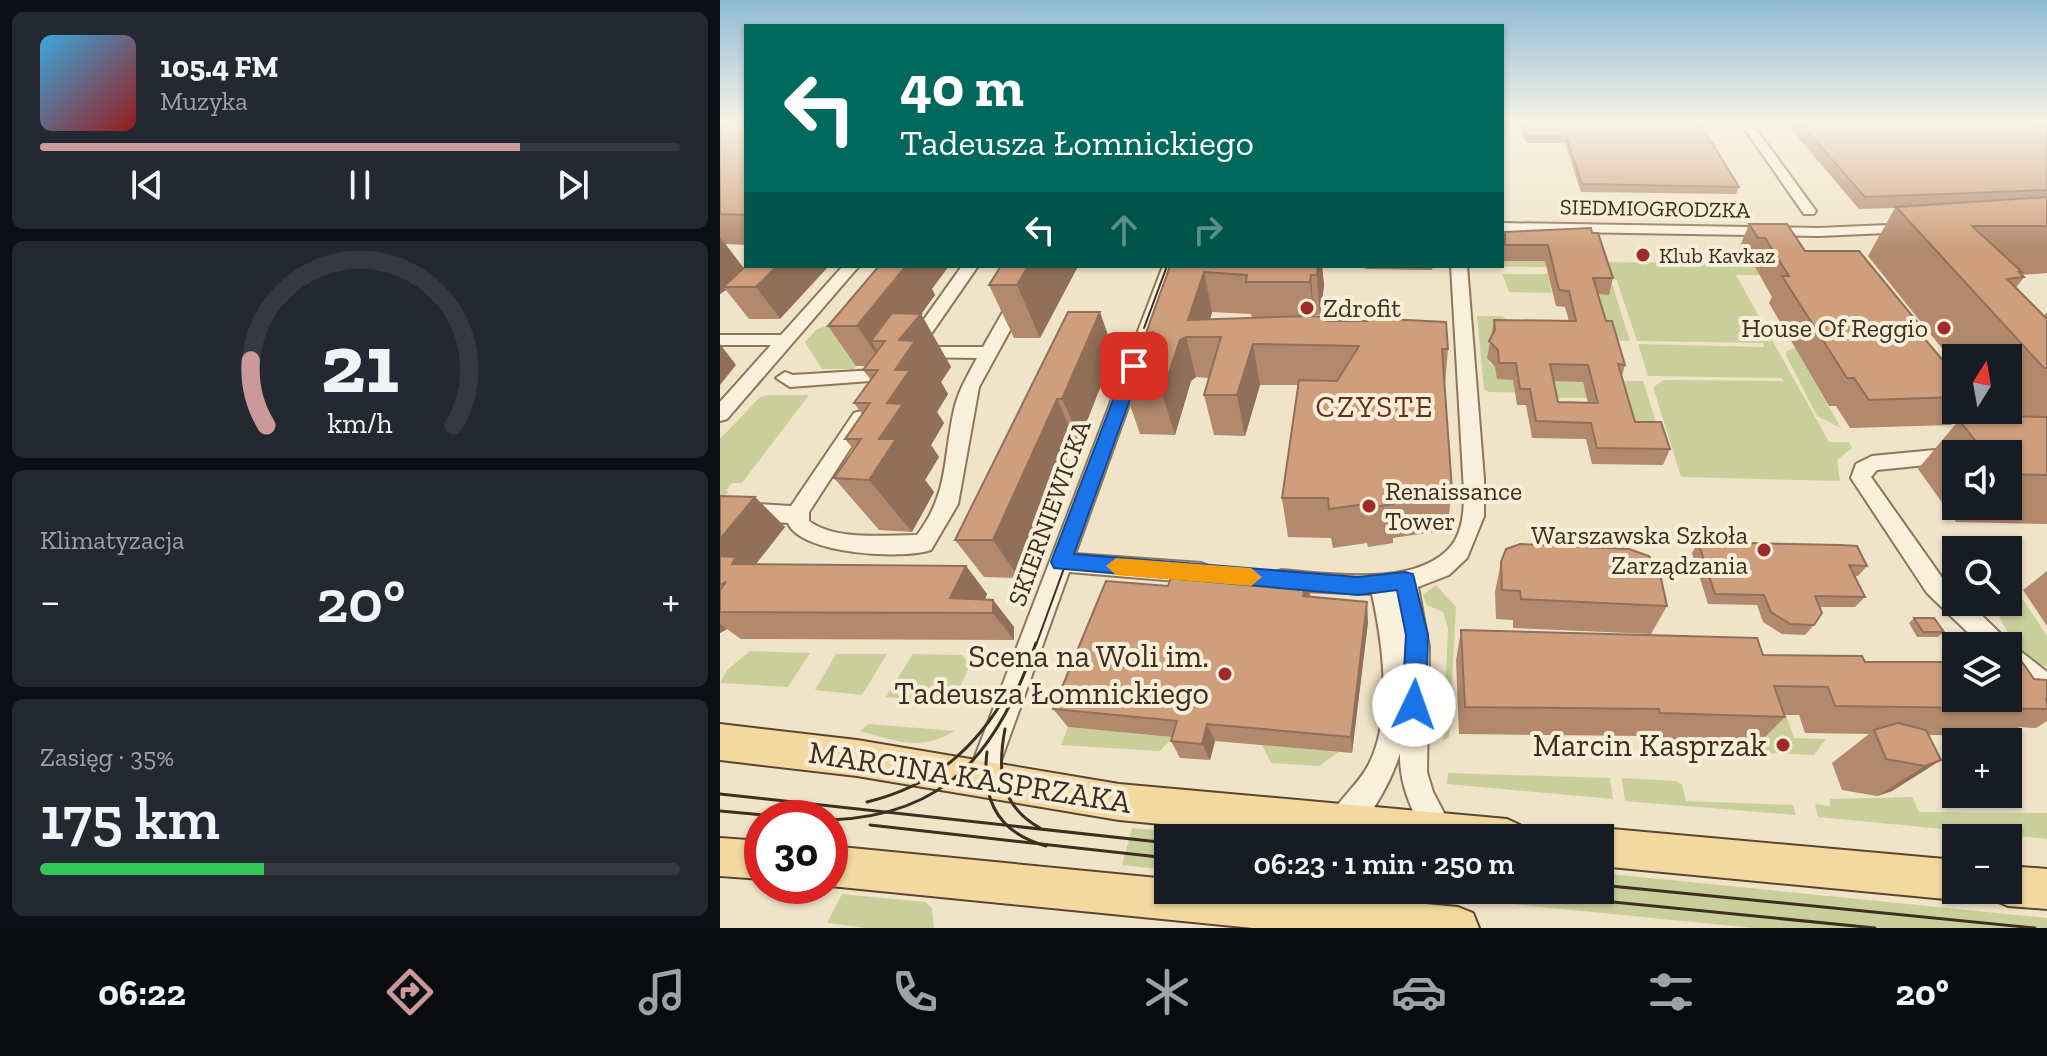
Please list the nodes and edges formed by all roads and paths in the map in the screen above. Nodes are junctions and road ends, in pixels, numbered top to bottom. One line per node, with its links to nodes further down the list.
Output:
1 (1776, 165): 2 (street)
2 (1809, 211)
3 (1504, 227): 4 (street, SIEDMIOGRODZKA)
4 (1924, 227)
5 (849, 268): 11 (street)
6 (969, 268): 12 (street)
7 (1036, 268): 13 (street)
8 (1170, 268): 20 (street, SKIERNIEWICKA)
9 (1459, 268): 23 (street)
10 (720, 340): 11 (street)
11 (785, 340): 15 (street)
12 (910, 351): 13 (street); 14 (street)
13 (988, 353): 19 (street)
14 (891, 375): 15 (street); 19 (street)
15 (750, 380): 16 (street)
16 (720, 414)
17 (1942, 456): 24 (street)
18 (720, 510): 19 (street)
19 (797, 515)
20 (1061, 562): 21 (street); 31 (street, SKIERNIEWICKA)
21 (1229, 575)
22 (1259, 578): 23 (street)
23 (1394, 583): 29 (street)
24 (1985, 632)
25 (2022, 667): 27 (street)
26 (2022, 674): 28 (street)
27 (2047, 688)
28 (2047, 717)
29 (1401, 727): 32 (street); 33 (street)
30 (720, 742): 31 (main road, MARCINA KASPRZAKA)
31 (980, 780): 32 (main road, MARCINA KASPRZAKA)
32 (1341, 824)
33 (1435, 824)
34 (1614, 848): 38 (main road)
35 (720, 857): 36 (main road)
36 (744, 859)
37 (848, 868): 41 (main road)
38 (1942, 879)
39 (2022, 887): 40 (main road)
40 (2047, 889)
41 (1458, 928)

